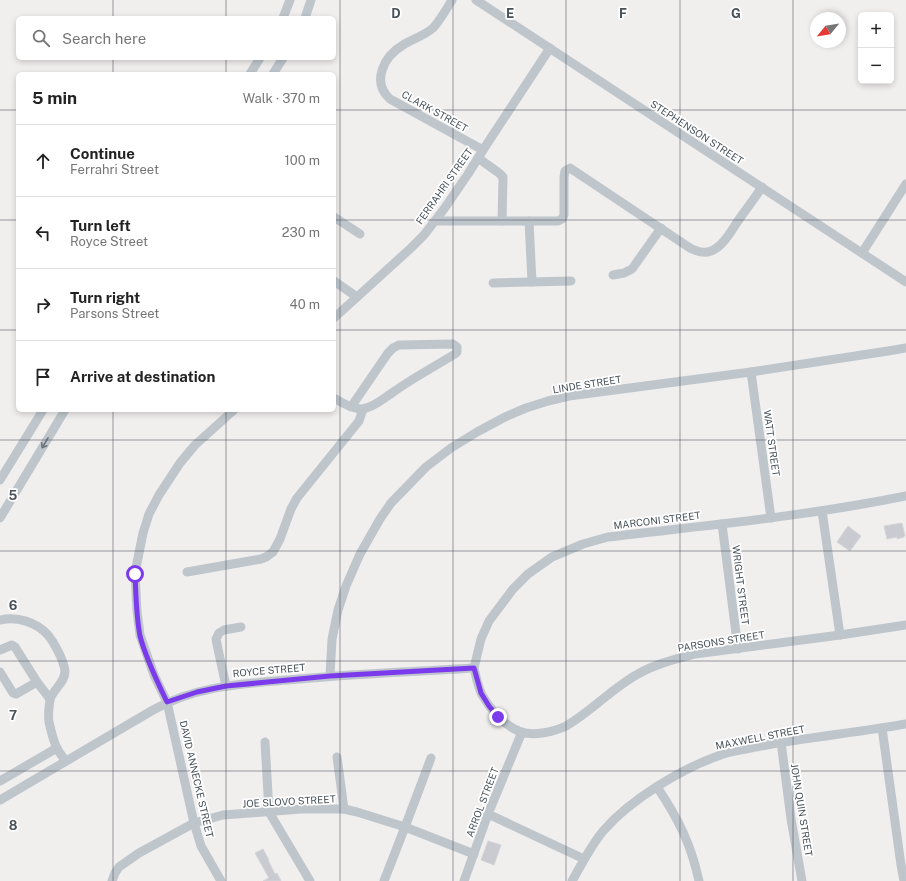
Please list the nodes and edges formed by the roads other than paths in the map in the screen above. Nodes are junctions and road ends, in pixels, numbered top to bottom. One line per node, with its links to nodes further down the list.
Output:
1 (290, 0): 5 (street)
2 (311, 0): 6 (street)
3 (452, 0): 12 (street, CLARK STREET)
4 (476, 0): 7 (street, STEPHENSON STREET)
5 (284, 16)
6 (305, 16)
7 (550, 48): 12 (street, FERRAHRI STREET); 15 (street, STEPHENSON STREET)
8 (259, 60): 10 (street)
9 (282, 60): 11 (street)
10 (251, 72)
11 (274, 72)
12 (483, 150): 13 (street, FERRAHRI STREET)
13 (478, 158): 17 (street, FERRAHRI STREET); 18 (street)
14 (906, 184): 22 (street)
15 (762, 187): 20 (street); 22 (street, STEPHENSON STREET)
16 (336, 218): 21 (street)
17 (435, 221): 18 (street); 29 (street, FERRAHRI STREET)
18 (502, 221): 19 (street)
19 (529, 221): 20 (street); 25 (street)
20 (661, 228): 23 (street)
21 (360, 234)
22 (862, 253): 26 (street, STEPHENSON STREET)
23 (613, 275)
24 (571, 281): 25 (street)
25 (532, 282): 28 (street)
26 (906, 282)
27 (336, 283): 29 (street)
28 (493, 283)
29 (358, 297): 30 (street, FERRAHRI STREET)
30 (336, 316)
31 (906, 348): 32 (street, LINDE STREET)
32 (751, 372): 43 (street, WATT STREET); 54 (street, LINDE STREET)
33 (336, 399): 34 (street)
34 (351, 407): 35 (street); 35 (street)
35 (363, 409): 45 (street)
36 (42, 412): 39 (street)
37 (64, 412): 42 (street, one-way to 42)
38 (232, 412): 58 (street)
39 (0, 480)
40 (906, 496): 41 (street, MARCONI STREET)
41 (822, 511): 43 (street, MARCONI STREET); 49 (street)
42 (0, 518)
43 (771, 518): 44 (street, MARCONI STREET)
44 (722, 524): 50 (street, WRIGHT STREET); 52 (street, MARCONI STREET)
45 (187, 572)
46 (0, 620): 57 (street)
47 (906, 625): 49 (street, PARSONS STREET)
48 (241, 627): 56 (street)
49 (840, 635): 50 (street, PARSONS STREET)
50 (738, 649): 61 (street, PARSONS STREET)
51 (0, 650): 55 (street)
52 (474, 668): 54 (street, ROYCE STREET); 61 (street, PARSONS STREET)
53 (0, 672): 55 (street)
54 (330, 676): 56 (street, ROYCE STREET)
55 (37, 682): 57 (street)
56 (226, 686): 58 (street, ROYCE STREET)
57 (50, 699): 64 (street)
58 (167, 702): 67 (street, ROYCE STREET); 74 (street, DAVID ANNECKE STREET)
59 (906, 724): 60 (street, MAXWELL STREET)
60 (882, 728): 63 (street, MAXWELL STREET); 86 (street)
61 (522, 732): 73 (street, ARROL STREET)
62 (265, 742): 72 (street)
63 (781, 742): 69 (street, MAXWELL STREET); 85 (street, JOHN QUIN STREET)
64 (57, 748): 67 (street); 68 (street)
65 (337, 757): 71 (street)
66 (431, 758): 75 (street)
67 (66, 761): 70 (street, ROYCE STREET)
68 (0, 781)
69 (657, 787): 77 (street, MAXWELL STREET); 84 (street)
70 (0, 800)
71 (344, 809): 72 (street, JOE SLOVO STREET); 75 (street, JOE SLOVO STREET)
72 (269, 812): 74 (street, JOE SLOVO STREET); 80 (street)
73 (488, 814): 76 (street, ARROL STREET); 77 (street)
74 (194, 823): 78 (street, JOE SLOVO STREET); 79 (street, DAVID ANNECKE STREET)
75 (405, 827): 76 (street, JOE SLOVO STREET); 81 (street)
76 (474, 854): 82 (street, ARROL STREET)
77 (584, 859): 83 (street, MAXWELL STREET)
78 (112, 881)
79 (221, 881)
80 (310, 881)
81 (384, 881)
82 (464, 881)
83 (572, 881)
84 (699, 881)
85 (802, 881)
86 (904, 881)

